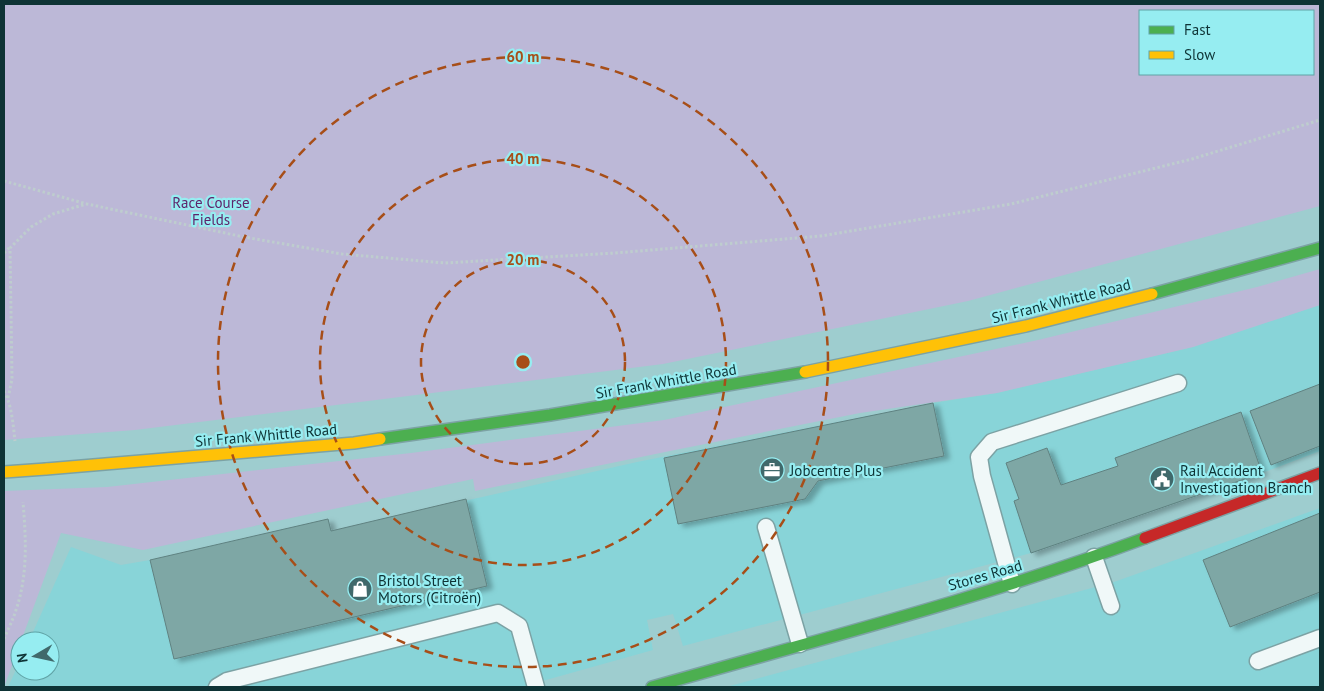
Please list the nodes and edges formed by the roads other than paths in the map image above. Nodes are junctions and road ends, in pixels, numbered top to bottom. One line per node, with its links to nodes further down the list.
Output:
1 (1320, 248): 3 (main road, Sir Frank Whittle Road, bridge)
2 (1178, 383): 7 (lane)
3 (4, 472)
4 (1320, 473): 6 (main road, Stores Road)
5 (766, 527): 10 (lane)
6 (1094, 557): 7 (main road, Stores Road); 8 (lane)
7 (1012, 584): 10 (main road, Stores Road)
8 (1111, 606)
9 (1320, 638): 11 (lane)
10 (800, 644): 14 (main road, Stores Road)
11 (1258, 661)
12 (217, 687): 13 (lane)
13 (536, 687)
14 (652, 687)

